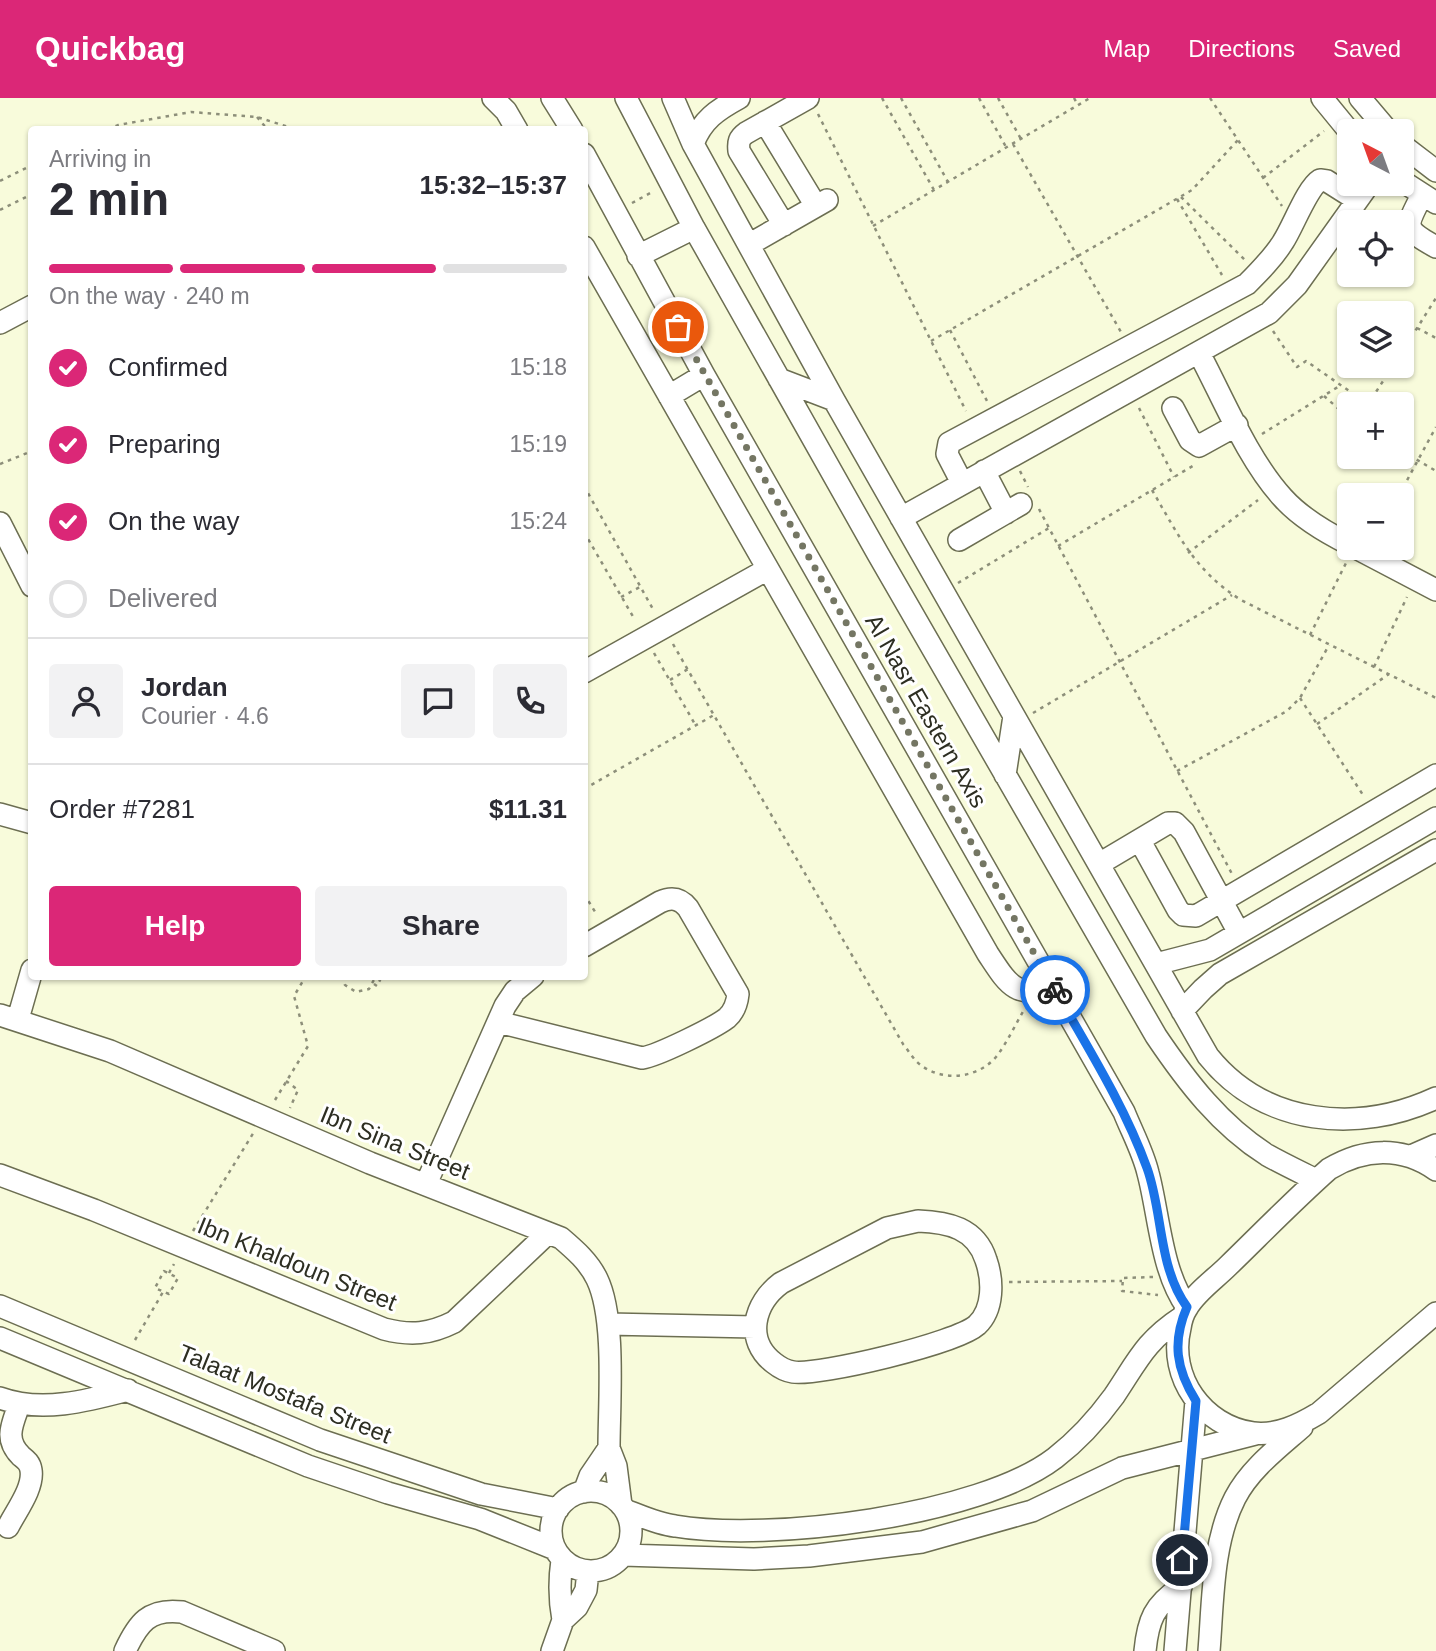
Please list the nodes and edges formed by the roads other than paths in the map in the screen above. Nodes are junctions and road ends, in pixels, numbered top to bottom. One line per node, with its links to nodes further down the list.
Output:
1 (494, 98): 12 (street)
2 (552, 98): 13 (street)
3 (626, 98): 23 (street, Al Nasr Eastern Axis)
4 (673, 98): 14 (street)
5 (738, 98): 14 (street)
6 (1322, 98): 9 (street)
7 (1360, 98): 10 (street)
8 (812, 104): 11 (street)
9 (1338, 119)
10 (1378, 119)
11 (765, 122): 22 (street); 22 (street)
12 (515, 126)
13 (570, 126)
14 (693, 144): 24 (street)
15 (1414, 154): 17 (street)
16 (588, 162): 27 (street, Al Nasr Eastern Axis)
17 (1436, 170)
18 (1337, 184): 30 (street)
19 (1414, 189): 21 (street)
20 (1360, 196): 31 (street)
21 (1429, 199): 25 (street)
22 (784, 225): 24 (street)
23 (694, 228): 27 (street); 33 (street, Al Nasr Eastern Axis)
24 (750, 244): 36 (street)
25 (1436, 247)
26 (588, 254): 35 (street)
27 (638, 256): 32 (street, Al Nasr Eastern Axis)
28 (28, 308): 29 (street)
29 (0, 323)
30 (1124, 351): 34 (street); 40 (street)
31 (1199, 353): 34 (street); 38 (street)
32 (704, 375): 35 (street); 67 (street, Al Nasr Eastern Axis)
33 (779, 379): 36 (street); 51 (street, Al Nasr Eastern Axis)
34 (1133, 389): 39 (street)
35 (669, 396): 46 (street)
36 (834, 400): 41 (street)
37 (1173, 408): 38 (street)
38 (1242, 434): 44 (street)
39 (984, 471): 40 (street); 43 (street)
40 (962, 484): 41 (street)
41 (901, 518): 50 (street)
42 (0, 523): 47 (street)
43 (959, 540)
44 (1337, 541)
45 (1372, 560): 48 (street)
46 (768, 569): 49 (street); 67 (street)
47 (28, 578)
48 (1436, 590)
49 (588, 670)
50 (1016, 719): 51 (street); 60 (street)
51 (1005, 775): 76 (street, Al Nasr Eastern Axis)
52 (1436, 775): 54 (street)
53 (0, 814): 56 (street)
54 (1370, 815): 58 (street); 61 (street)
55 (1436, 818): 58 (street)
56 (28, 822)
57 (1140, 841): 60 (street); 61 (street); 61 (street)
58 (1384, 849): 62 (street)
59 (1436, 850): 68 (street)
60 (1099, 864): 64 (street)
61 (1232, 895): 62 (street)
62 (1239, 933): 64 (street)
63 (588, 944): 70 (street)
64 (1156, 964): 68 (street)
65 (28, 978): 69 (street)
66 (528, 980): 70 (street)
67 (1044, 991): 79 (street, Al Nasr Eastern Axis)
68 (1182, 1012): 71 (street)
69 (9, 1017): 77 (street, Ibn Sina Street)
70 (498, 1022): 77 (street)
71 (1436, 1098)
72 (1436, 1145): 73 (street)
73 (1411, 1156): 74 (street); 76 (street)
74 (1436, 1170)
75 (0, 1175): 78 (street, Ibn Khaldoun Street)
76 (1316, 1180): 79 (street)
77 (426, 1184): 78 (street, Ibn Sina Street)
78 (548, 1233): 82 (street, Ibn Sina Street)
79 (1180, 1299): 89 (street); 95 (street)
80 (0, 1306): 96 (street, Talaat Mostafa Street)
81 (1436, 1313): 85 (street)
82 (608, 1324): 84 (street); 92 (street, Ibn Sina Street)
83 (1436, 1325): 85 (street)
84 (755, 1327): 84 (street)
85 (1409, 1337): 90 (street)
86 (0, 1338): 87 (street)
87 (128, 1390): 88 (street); 98 (street)
88 (9, 1401): 97 (street)
89 (1196, 1401): 91 (street); 93 (street)
90 (1318, 1413): 91 (street); 104 (street)
91 (1255, 1434): 93 (street)
92 (610, 1448): 94 (street); 95 (street, Ibn Sina Street)
93 (1190, 1452): 99 (street); 101 (street)
94 (584, 1492): 95 (street); 96 (street)
95 (623, 1507): 99 (street)
96 (558, 1509): 98 (street)
97 (8, 1527)
98 (559, 1554): 100 (street); 103 (street)
99 (623, 1555): 100 (street)
100 (588, 1572): 103 (street)
101 (1181, 1587): 102 (street); 108 (street)
102 (1177, 1618): 104 (street); 109 (street)
103 (564, 1620): 107 (street)
104 (1211, 1620): 110 (street)
105 (125, 1651): 106 (street)
106 (274, 1651)
107 (552, 1651)
108 (1145, 1651)
109 (1175, 1651)
110 (1209, 1651)

